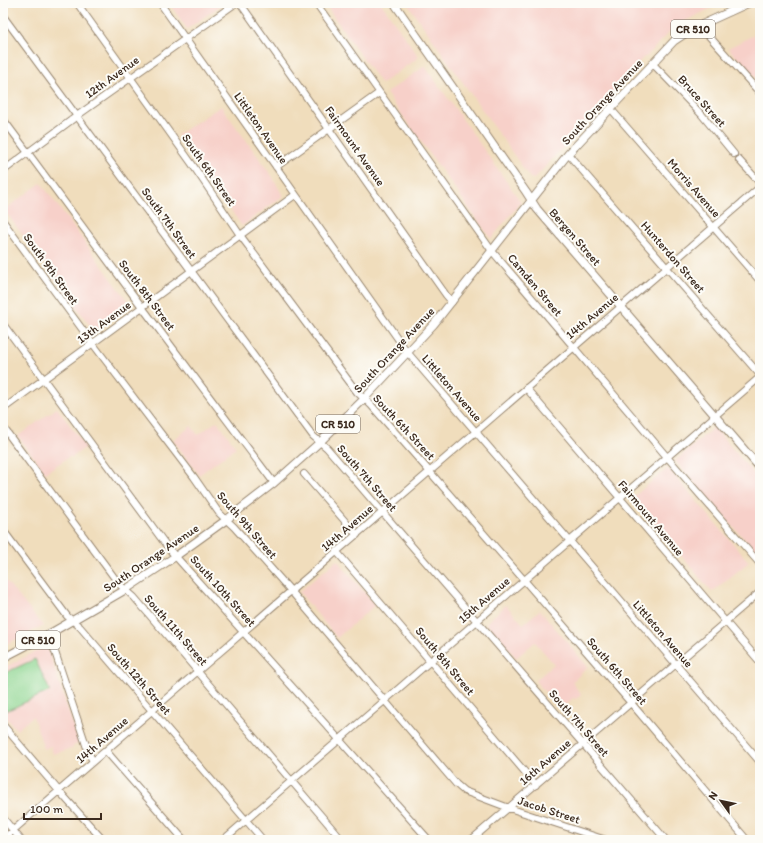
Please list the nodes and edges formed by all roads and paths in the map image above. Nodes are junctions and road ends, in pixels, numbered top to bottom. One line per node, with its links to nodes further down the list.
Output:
1 (77, 3): 12 (street, South 6th Street)
2 (160, 3): 10 (street, Littleton Avenue)
3 (236, 3): 10 (street, 12th Avenue)
4 (240, 3): 18 (street, Fairmount Avenue)
5 (316, 3): 13 (street, Camden Street)
6 (394, 3): 28 (main road, Bergen Street)
7 (749, 3): 9 (main road, South Orange Avenue / CR 510)
8 (3, 16): 16 (street, South 7th Street)
9 (701, 25): 11 (main road, South Orange Avenue / CR 510); 14 (street)
10 (185, 39): 12 (street, 12th Avenue); 23 (street, Littleton Avenue)
11 (653, 64): 15 (main road, South Orange Avenue / CR 510); 21 (street, Bruce Street)
12 (130, 78): 16 (street, 12th Avenue); 31 (street, South 6th Street)
13 (379, 93): 18 (street); 32 (street, Camden Street)
14 (760, 93)
15 (611, 110): 20 (main road, South Orange Avenue / CR 510); 30 (street, Morris Avenue)
16 (77, 116): 19 (street, 12th Avenue); 34 (street, South 7th Street)
17 (3, 119): 19 (street, South 8th Street)
18 (329, 129): 23 (street); 36 (street, Fairmount Avenue)
19 (28, 153): 24 (street, 12th Avenue); 37 (street, South 8th Street)
20 (568, 154): 28 (main road, South Orange Avenue / CR 510); 33 (street, Hunterdon Street)
21 (734, 154)
22 (739, 160): 25 (street)
23 (276, 167): 27 (street, Littleton Avenue)
24 (3, 171)
25 (760, 183)
26 (760, 187): 30 (street, 14th Avenue)
27 (295, 195): 31 (street, 13th Avenue); 42 (street, Littleton Avenue)
28 (531, 200): 32 (main road, South Orange Avenue / CR 510); 38 (main road, Bergen Street)
29 (3, 221): 40 (street, South 9th Street)
30 (713, 227): 33 (street, 14th Avenue); 35 (street, Morris Avenue)
31 (240, 234): 34 (street, 13th Avenue); 46 (street, South 6th Street)
32 (492, 251): 36 (main road, South Orange Avenue / CR 510); 41 (street, Camden Street)
33 (667, 267): 38 (street, 14th Avenue); 43 (street, Hunterdon Street)
34 (191, 271): 37 (street, 13th Avenue); 51 (street, South 7th Street)
35 (760, 281)
36 (452, 302): 42 (main road, South Orange Avenue / CR 510)
37 (142, 307): 40 (street, 13th Avenue); 56 (street, South 8th Street)
38 (620, 307): 41 (street, 14th Avenue); 48 (main road, Bergen Street)
39 (3, 324): 44 (street, South 10th Street)
40 (93, 344): 44 (street, 13th Avenue); 59 (street, South 9th Street)
41 (573, 347): 45 (street, 14th Avenue); 52 (street, Camden Street)
42 (408, 353): 46 (main road, South Orange Avenue / CR 510); 50 (street, Littleton Avenue)
43 (760, 376): 48 (street, 15th Avenue)
44 (44, 379): 47 (street, 13th Avenue); 64 (street, South 10th Street)
45 (526, 388): 50 (street, 14th Avenue); 57 (street, Fairmount Avenue)
46 (364, 399): 51 (main road, South Orange Avenue / CR 510); 54 (street, South 6th Street)
47 (3, 409)
48 (715, 416): 52 (street, 15th Avenue); 53 (main road, Bergen Street)
49 (3, 427): 67 (street, South 11th Street)
50 (476, 432): 54 (street, 14th Avenue); 62 (street, Littleton Avenue)
51 (320, 442): 56 (main road, South Orange Avenue / CR 510); 58 (street, South 7th Street)
52 (667, 457): 57 (street, 15th Avenue); 65 (street, Camden Street)
53 (760, 468)
54 (430, 472): 58 (street, 14th Avenue); 66 (street, South 6th Street)
55 (304, 474): 61 (street)
56 (274, 482): 59 (main road, South Orange Avenue / CR 510)
57 (619, 498): 62 (street, 15th Avenue); 72 (street, Fairmount Avenue)
58 (383, 512): 61 (street, 14th Avenue); 71 (street, South 7th Street)
59 (226, 520): 64 (main road, South Orange Avenue / CR 510); 68 (street, South 9th Street)
60 (3, 530): 70 (street, South 12th Street)
61 (357, 535): 63 (street, 14th Avenue)
62 (569, 541): 66 (street, 15th Avenue); 78 (street, Littleton Avenue)
63 (337, 552): 68 (street, 14th Avenue); 76 (street, South 8th Street)
64 (176, 556): 67 (main road, South Orange Avenue / CR 510); 73 (street, South 10th Street)
65 (760, 564)
66 (524, 580): 71 (street, 15th Avenue); 81 (street, South 6th Street)
67 (125, 590): 70 (main road, South Orange Avenue / CR 510); 79 (street, South 11th Street)
68 (291, 591): 73 (street, 14th Avenue); 80 (street, South 9th Street)
69 (760, 592): 72 (street, 16th Avenue)
70 (72, 621): 74 (main road, South Orange Avenue / CR 510); 82 (street, South 12th Street)
71 (477, 621): 76 (street, 15th Avenue); 85 (street, South 7th Street)
72 (725, 622): 77 (street, Fairmount Avenue); 78 (street, 16th Avenue)
73 (244, 632): 79 (street, 14th Avenue); 84 (street, South 10th Street)
74 (49, 634): 75 (main road, South Orange Avenue / CR 510); 87 (street)
75 (3, 658)
76 (430, 661): 80 (street, 15th Avenue); 90 (street, South 8th Street)
77 (760, 662)
78 (675, 665): 81 (street, 16th Avenue); 88 (street, Littleton Avenue)
79 (198, 671): 82 (street, 14th Avenue); 89 (street, South 11th Street)
80 (384, 701): 84 (street, 15th Avenue); 92 (street, South 9th Street)
81 (631, 703): 85 (street, 16th Avenue); 108 (street, South 6th Street)
82 (152, 711): 86 (street, 14th Avenue); 94 (street, South 12th Street)
83 (3, 725): 91 (street)
84 (340, 739): 89 (street, 15th Avenue); 96 (street, South 10th Street)
85 (583, 744): 90 (street, 16th Avenue); 107 (street, South 7th Street)
86 (106, 751): 87 (street, 14th Avenue); 101 (street)
87 (93, 761): 91 (street, 14th Avenue)
88 (760, 762)
89 (291, 781): 94 (street, 15th Avenue); 104 (street, South 11th Street)
90 (536, 785): 92 (street, 16th Avenue)
91 (59, 791): 95 (street, 14th Avenue); 100 (street)
92 (509, 808): 98 (street, Jacob Street); 105 (street, 16th Avenue)
93 (3, 818): 95 (street)
94 (246, 820): 102 (street, 15th Avenue); 103 (street, South 12th Street)
95 (13, 830): 97 (street, 14th Avenue); 99 (street)
96 (425, 838)
97 (3, 839)
98 (599, 839): 106 (street, Jacob Street)
99 (21, 840)
100 (103, 840)
101 (184, 840)
102 (223, 840)
103 (263, 840)
104 (342, 840)
105 (471, 840)
106 (606, 840)
107 (666, 840)
108 (747, 840)

